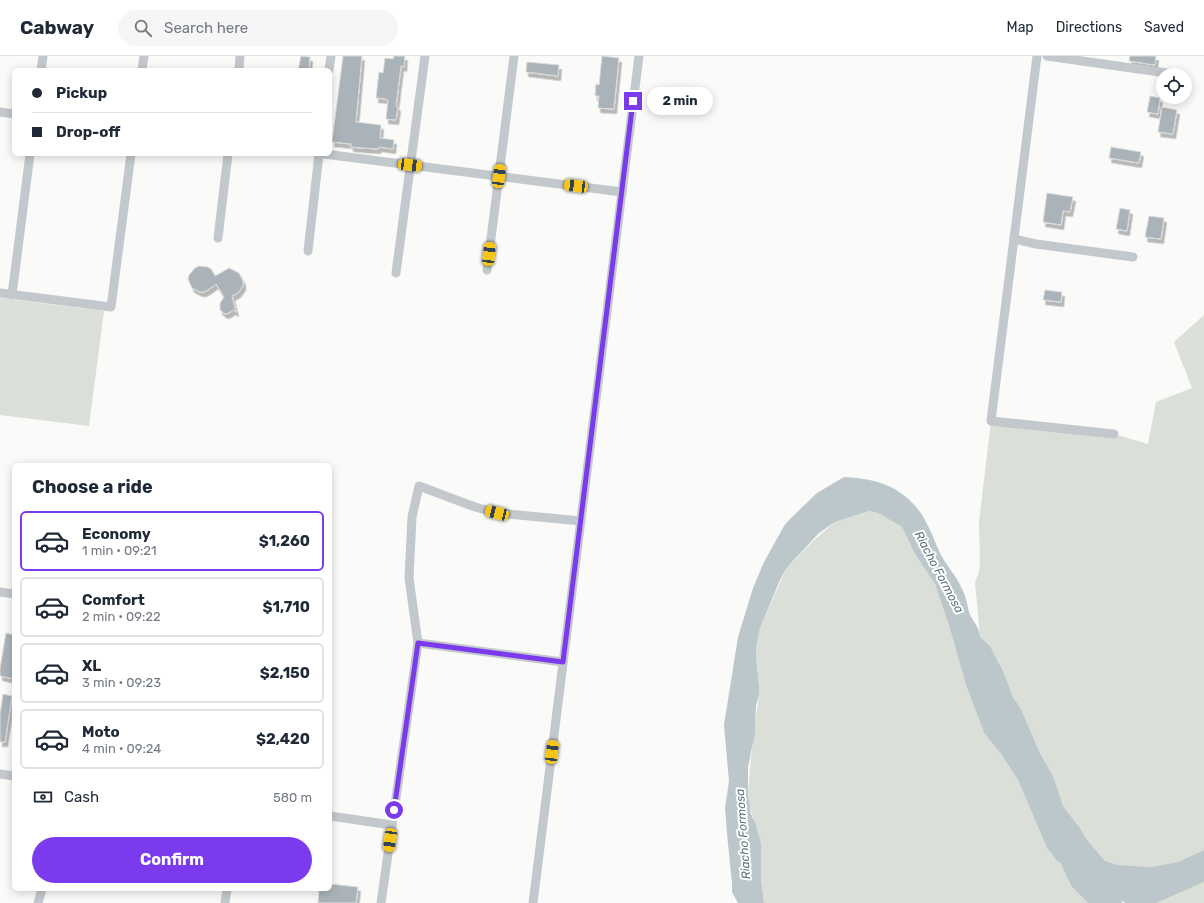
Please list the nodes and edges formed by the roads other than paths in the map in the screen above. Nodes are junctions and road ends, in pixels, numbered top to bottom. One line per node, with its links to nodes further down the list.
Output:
1 (43, 56): 10 (street)
2 (144, 56): 11 (street)
3 (240, 56): 12 (street)
4 (331, 56): 13 (street)
5 (425, 56): 22 (street)
6 (514, 56): 23 (street)
7 (639, 56): 24 (street)
8 (1037, 56): 26 (street)
9 (1047, 56): 14 (street)
10 (41, 68)
11 (142, 68)
12 (239, 68)
13 (329, 68)
14 (1156, 72)
15 (0, 112): 16 (street)
16 (12, 114)
17 (332, 155): 22 (street)
18 (30, 156): 32 (street)
19 (131, 156): 32 (street)
20 (228, 156): 25 (street)
21 (319, 156): 27 (street)
22 (410, 165): 23 (street); 30 (street)
23 (499, 176): 24 (street); 29 (street)
24 (622, 192): 34 (street)
25 (218, 238)
26 (1014, 239): 28 (street); 33 (street)
27 (308, 251)
28 (1133, 257)
29 (487, 270)
30 (396, 273)
31 (0, 293): 32 (street)
32 (12, 295)
33 (1114, 434)
34 (580, 521): 37 (street); 38 (street)
35 (0, 592): 36 (street)
36 (12, 594)
37 (418, 643): 38 (street); 42 (street)
38 (563, 662): 48 (street)
39 (0, 774): 40 (street)
40 (12, 776)
41 (332, 816): 42 (street)
42 (392, 825): 47 (street)
43 (41, 891): 45 (street)
44 (226, 891): 46 (street)
45 (38, 903)
46 (225, 903)
47 (381, 903)
48 (533, 903)

